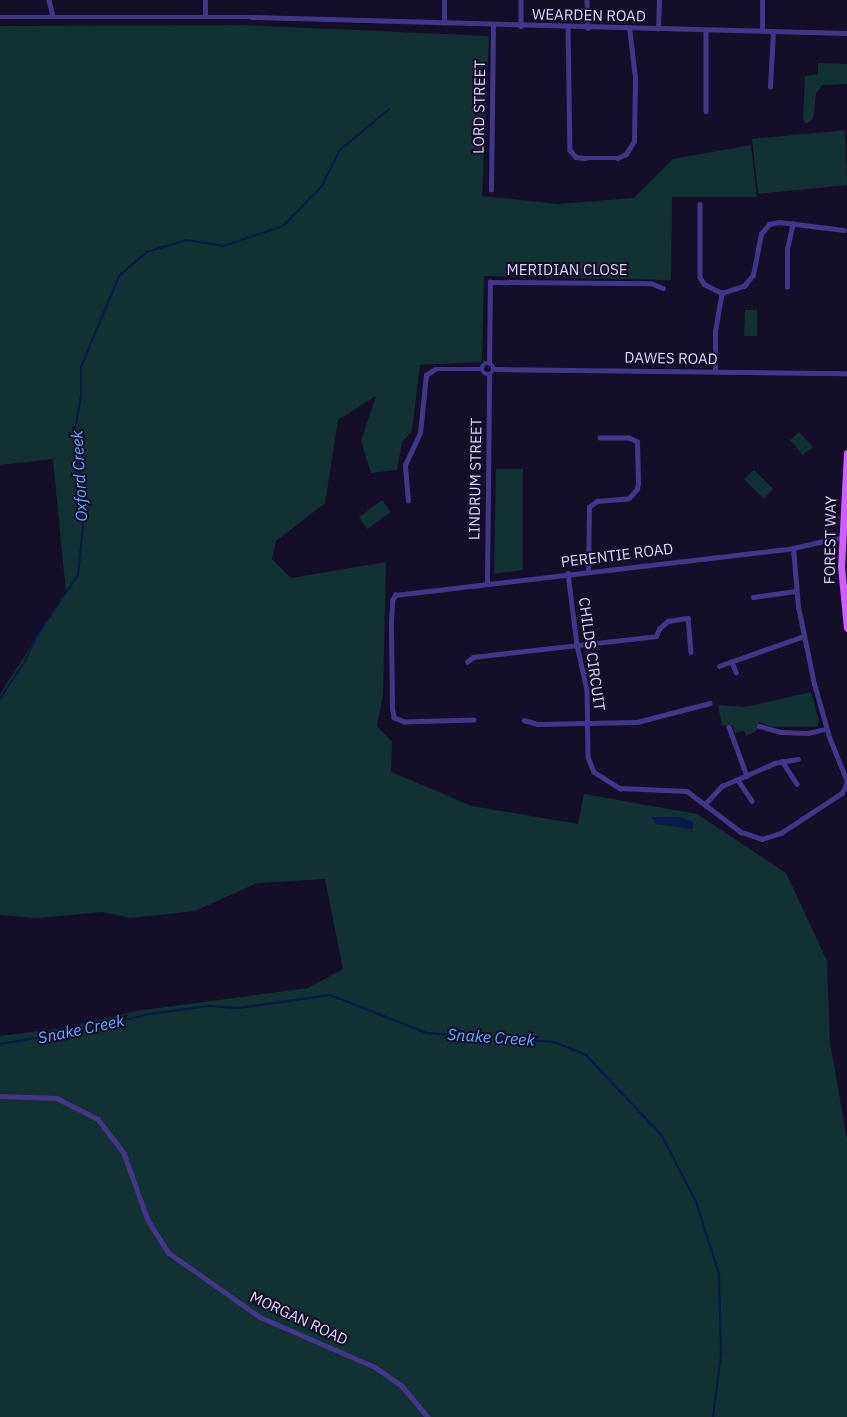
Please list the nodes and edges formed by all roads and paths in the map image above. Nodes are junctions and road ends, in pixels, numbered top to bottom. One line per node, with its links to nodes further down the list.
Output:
1 (49, 0): 8 (street)
2 (205, 0): 9 (street)
3 (444, 0): 11 (street)
4 (521, 0): 13 (street)
5 (587, 0): 15 (street)
6 (660, 0): 17 (street)
7 (762, 0): 19 (street)
8 (53, 16): 9 (street, WEARDEN ROAD); 10 (street, WEARDEN ROAD)
9 (205, 16): 11 (street, WEARDEN ROAD)
10 (0, 17)
11 (444, 23): 12 (street, WEARDEN ROAD)
12 (493, 25): 13 (street, WEARDEN ROAD); 24 (street, LORD STREET)
13 (521, 26): 14 (street, WEARDEN ROAD)
14 (568, 27): 15 (street, WEARDEN ROAD); 16 (street)
15 (588, 28): 16 (street, WEARDEN ROAD)
16 (630, 28): 17 (street, WEARDEN ROAD)
17 (658, 29): 18 (street, WEARDEN ROAD)
18 (706, 30): 19 (street, WEARDEN ROAD); 23 (street)
19 (762, 31): 20 (street, WEARDEN ROAD)
20 (773, 32): 21 (street, WEARDEN ROAD); 22 (street)
21 (847, 33)
22 (770, 87)
23 (706, 110)
24 (491, 190)
25 (700, 204): 30 (street)
26 (794, 224): 27 (street); 29 (street); 30 (street)
27 (844, 230)
28 (662, 288): 31 (street, MERIDIAN CLOSE)
29 (787, 288)
30 (722, 293): 34 (street)
31 (489, 363): 32 (street); 33 (street)
32 (482, 369): 36 (street); 39 (street)
33 (495, 369): 34 (street, DAWES ROAD); 36 (street)
34 (715, 371): 35 (street, DAWES ROAD)
35 (847, 373)
36 (489, 376): 44 (street, LINDRUM STREET)
37 (600, 438): 42 (street)
38 (847, 453): 40 (main road, FOREST WAY)
39 (408, 501)
40 (842, 537): 41 (street, PERENTIE ROAD); 47 (main road, FOREST WAY)
41 (793, 548): 42 (street, PERENTIE ROAD); 45 (street, CHILDS CIRCUIT)
42 (588, 571): 43 (street, PERENTIE ROAD)
43 (568, 573): 44 (street, PERENTIE ROAD); 49 (street, CHILDS CIRCUIT)
44 (487, 582): 56 (street, PERENTIE ROAD)
45 (796, 591): 46 (street); 48 (street, CHILDS CIRCUIT)
46 (753, 597)
47 (847, 628)
48 (804, 636): 52 (street); 61 (street, CHILDS CIRCUIT)
49 (577, 645): 50 (street); 51 (street); 58 (street, CHILDS CIRCUIT)
50 (691, 652)
51 (466, 662)
52 (732, 662): 53 (street); 54 (street)
53 (720, 666)
54 (736, 672)
55 (710, 703): 58 (street)
56 (474, 720)
57 (524, 720): 58 (street)
58 (588, 721): 68 (street, CHILDS CIRCUIT)
59 (759, 726): 61 (street)
60 (729, 727): 64 (street)
61 (826, 729): 68 (street, CHILDS CIRCUIT)
62 (798, 759): 63 (street)
63 (782, 761): 64 (street); 66 (street)
64 (747, 776): 65 (street)
65 (738, 780): 67 (street); 68 (street)
66 (796, 784)
67 (752, 801)
68 (705, 804)
69 (0, 1096): 70 (street, MORGAN ROAD)
70 (428, 1417)

